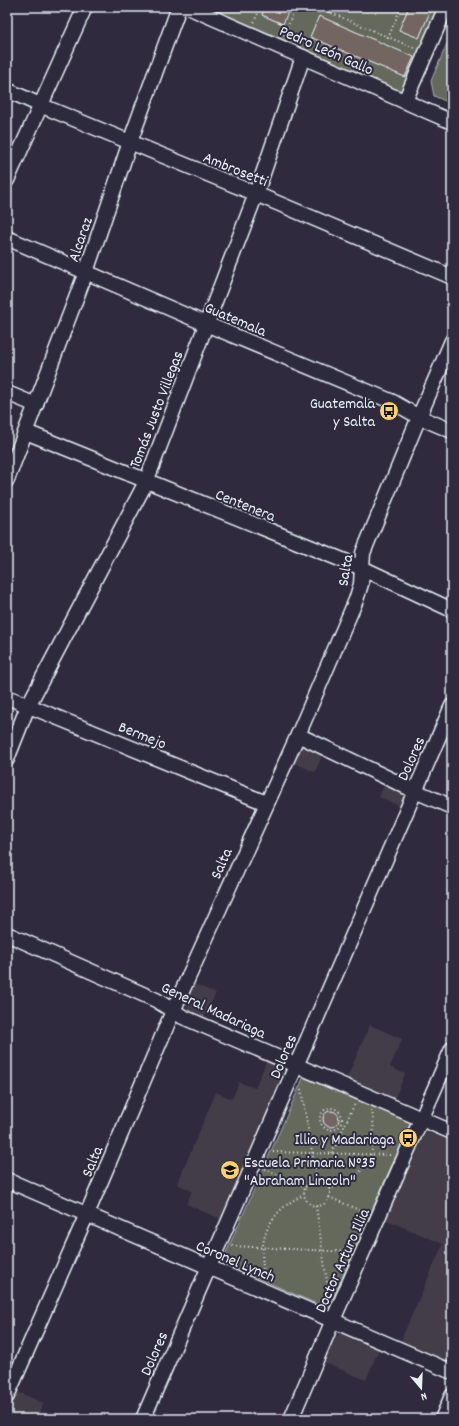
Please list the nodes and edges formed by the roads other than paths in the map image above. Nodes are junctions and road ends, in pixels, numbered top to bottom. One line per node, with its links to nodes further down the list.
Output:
1 (85, 7): 8 (street)
2 (179, 7): 10 (street, Alcaraz)
3 (188, 7): 5 (street, Pedro León Gallo)
4 (446, 7): 7 (street)
5 (303, 57): 7 (street, Pedro León Gallo); 12 (street, Tomás Justo Villegas)
6 (7, 90): 8 (street, Ambrosetti)
7 (405, 101): 9 (street, Pedro León Gallo)
8 (40, 106): 10 (street, Ambrosetti); 11 (street)
9 (452, 122)
10 (130, 142): 12 (street, Ambrosetti); 14 (street, Alcaraz)
11 (7, 180)
12 (256, 194): 15 (street, Ambrosetti); 16 (street, Tomás Justo Villegas)
13 (7, 238): 14 (street, Guatemala)
14 (86, 272): 16 (street, Guatemala); 19 (street, Alcaraz)
15 (452, 277)
16 (206, 324): 20 (street, Guatemala); 24 (street, Tomás Justo Villegas)
17 (452, 341): 20 (street, Salta)
18 (7, 393): 19 (street)
19 (36, 405): 22 (street, Alcaraz)
20 (419, 417): 21 (street, Guatemala); 25 (street, Salta)
21 (452, 431)
22 (26, 432): 23 (street, Alcaraz); 24 (street, Centenera)
23 (7, 480)
24 (146, 482): 25 (street, Centenera); 28 (street, Tomás Justo Villegas)
25 (362, 568): 26 (street, Centenera); 30 (street, Salta)
26 (452, 610)
27 (7, 697): 28 (street, Bermejo)
28 (28, 706): 31 (street, Tomás Justo Villegas); 33 (street, Bermejo)
29 (452, 706): 32 (street, Dolores)
30 (298, 735): 32 (street); 33 (street, Salta)
31 (7, 759)
32 (415, 791): 34 (street); 38 (street, Dolores)
33 (266, 803): 36 (street, Salta)
34 (452, 806)
35 (7, 934): 36 (street, General Madariaga)
36 (173, 1011): 38 (street, General Madariaga); 42 (street, Salta)
37 (452, 1049): 39 (street, Doctor Arturo Illia)
38 (296, 1065): 39 (street, General Madariaga); 43 (street, Dolores)
39 (422, 1118): 40 (street, General Madariaga); 44 (street, Doctor Arturo Illia)
40 (452, 1132)
41 (7, 1180): 42 (street, Coronel Lynch)
42 (86, 1214): 43 (street, Coronel Lynch); 46 (street, Salta)
43 (210, 1268): 44 (street, Coronel Lynch); 48 (street, Dolores)
44 (333, 1320): 45 (street, Coronel Lynch); 49 (street, Doctor Arturo Illia)
45 (452, 1372)
46 (7, 1396)
47 (452, 1396): 50 (street)
48 (143, 1419)
49 (291, 1419)
50 (442, 1419)

